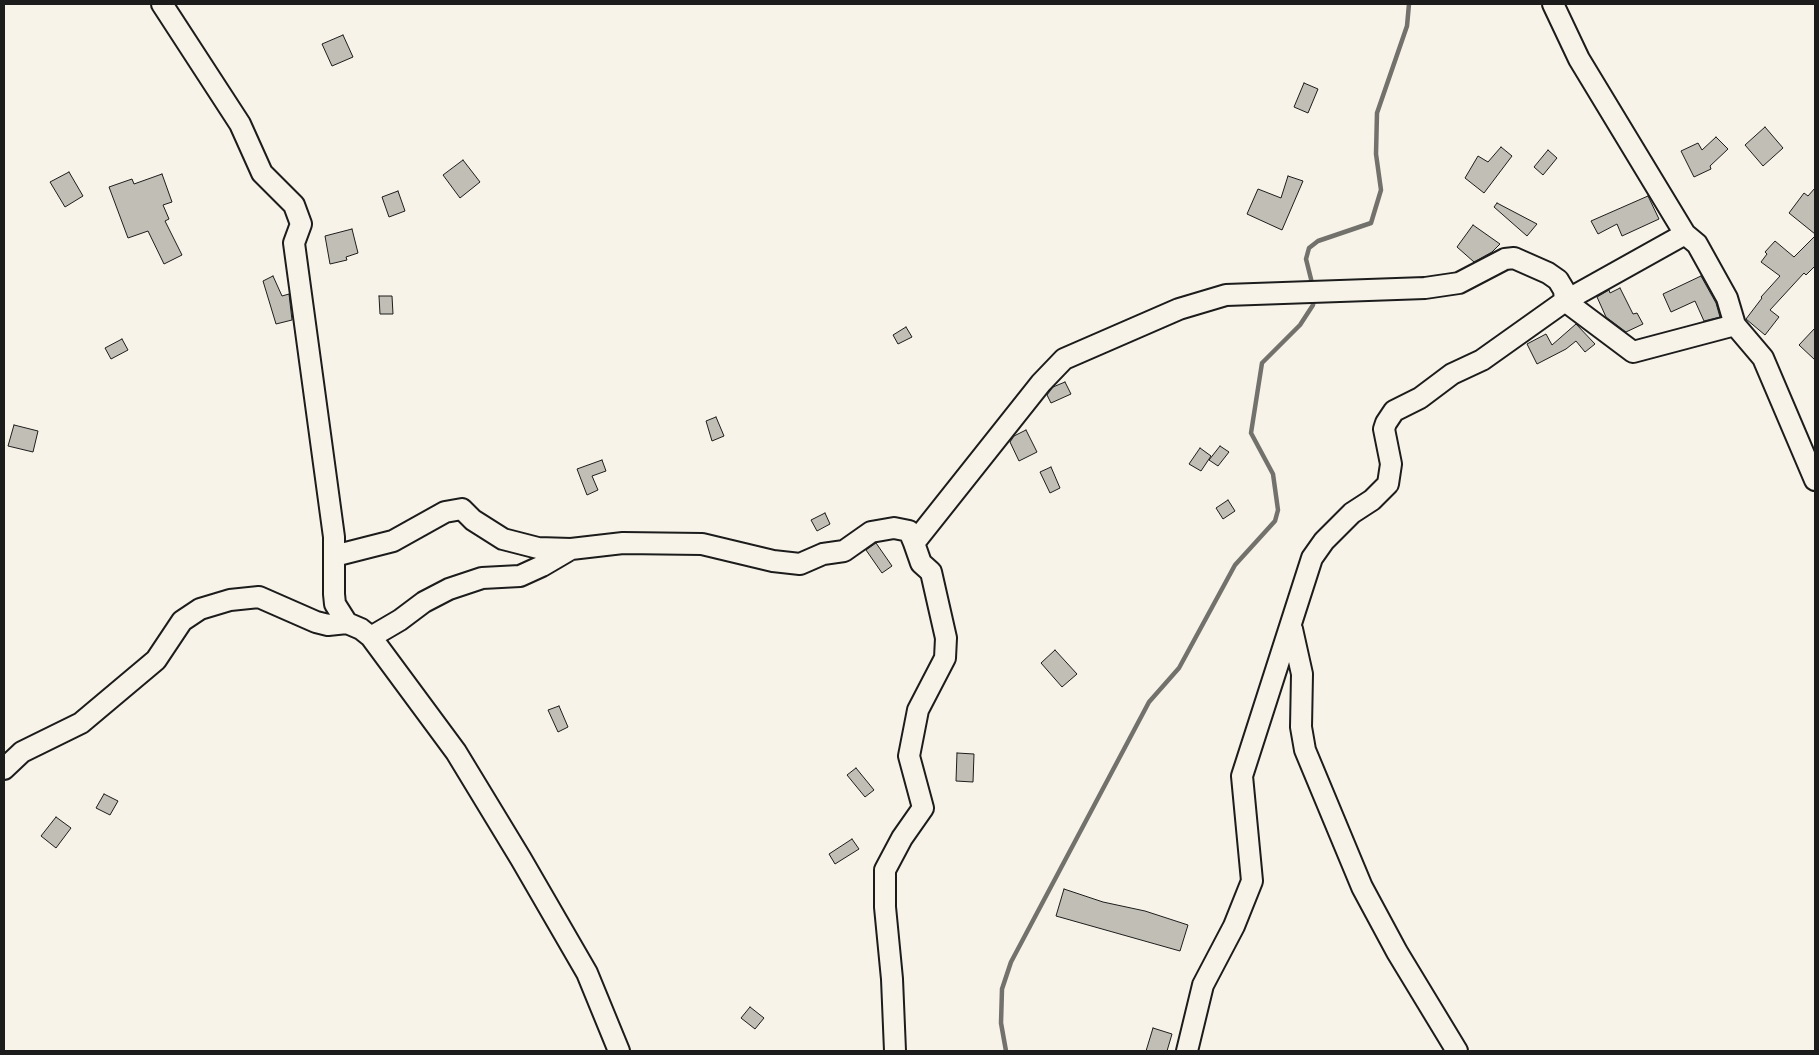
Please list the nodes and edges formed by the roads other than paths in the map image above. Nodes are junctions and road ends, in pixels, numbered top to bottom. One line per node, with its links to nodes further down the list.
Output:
1 (162, 4): 9 (street)
2 (1553, 4): 3 (street)
3 (1685, 234): 4 (street); 5 (street)
4 (1565, 301): 5 (street); 7 (street); 11 (street)
5 (1735, 326): 6 (street)
6 (1815, 480)
7 (914, 543): 8 (street); 15 (street)
8 (571, 549): 9 (street); 12 (street)
9 (334, 556): 10 (street)
10 (346, 623): 12 (street); 13 (street)
11 (1292, 627): 16 (street); 17 (street)
12 (371, 637): 14 (street)
13 (4, 769)
14 (619, 1051)
15 (895, 1051)
16 (1187, 1051)
17 (1457, 1051)

